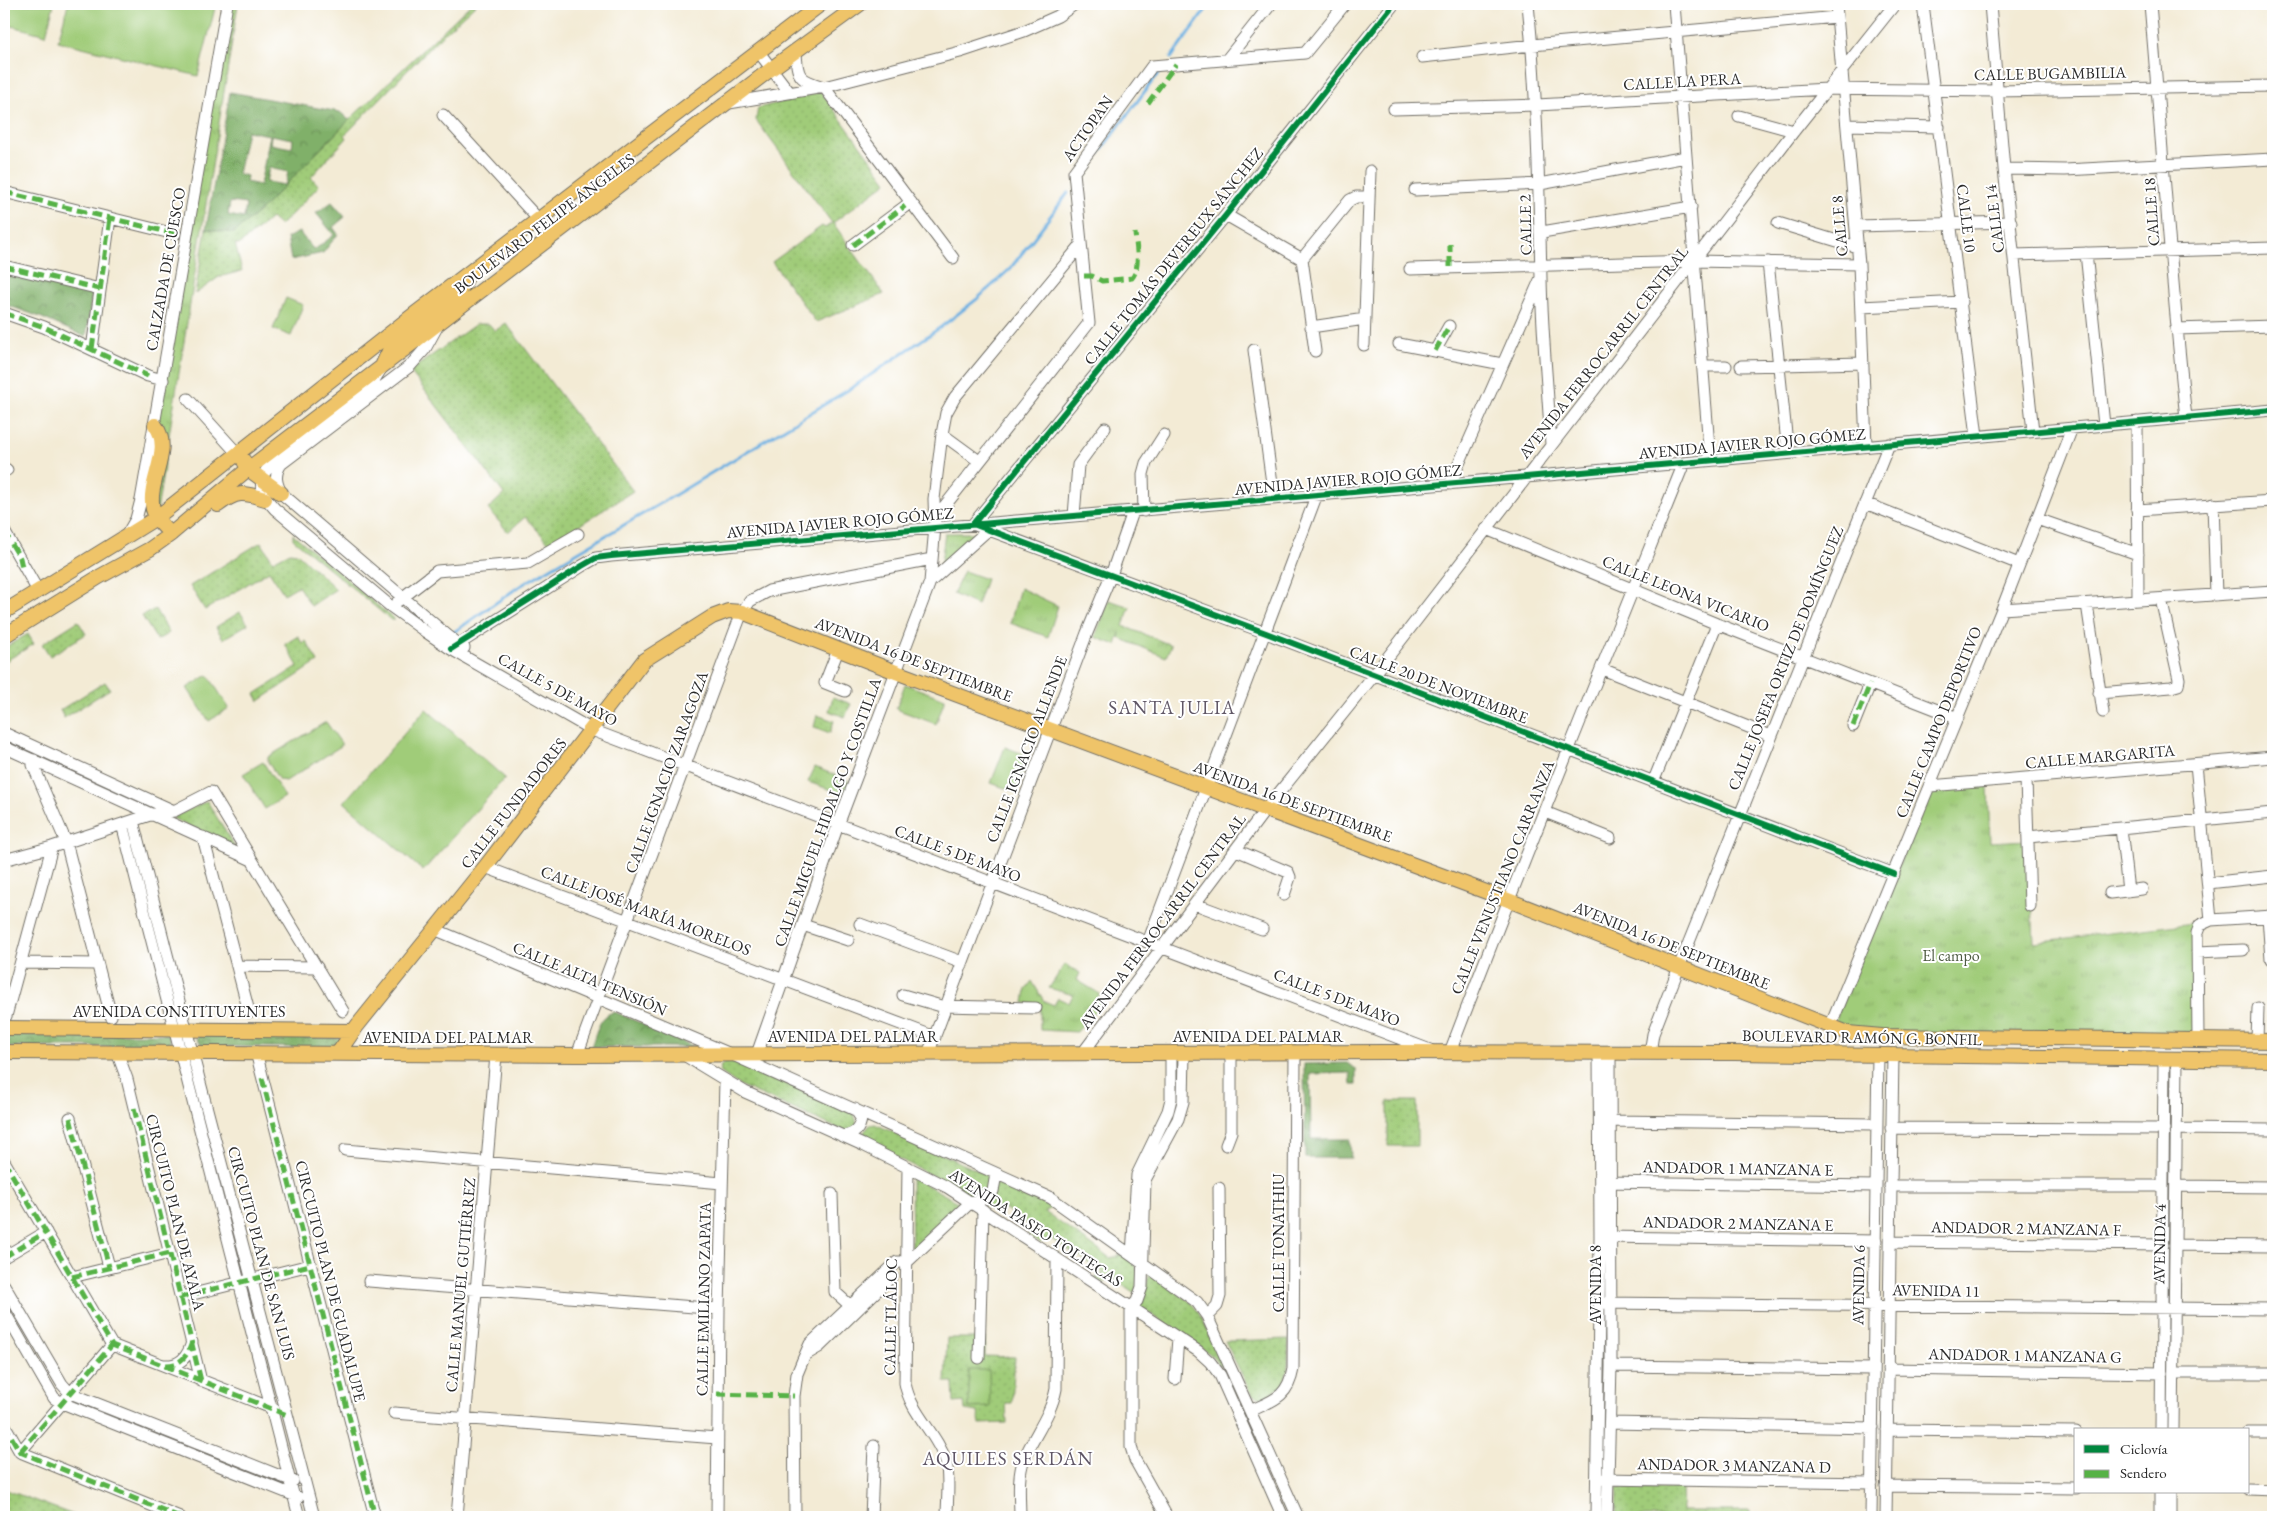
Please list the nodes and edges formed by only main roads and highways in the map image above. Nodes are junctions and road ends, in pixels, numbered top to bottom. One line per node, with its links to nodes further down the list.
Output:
1 (820, 4): 3 (main road, BOULEVARD FELIPE ÁNGELES)
2 (860, 4): 4 (main road, BOULEVARD FELIPE ÁNGELES)
3 (468, 274): 4 (main road); 6 (main road, BOULEVARD FELIPE ÁNGELES)
4 (383, 365): 7 (main road, BOULEVARD FELIPE ÁNGELES)
5 (155, 425): 11 (main road)
6 (237, 453): 7 (main road); 11 (main road, BOULEVARD FELIPE ÁNGELES)
7 (248, 469): 8 (main road); 10 (main road, BOULEVARD FELIPE ÁNGELES)
8 (281, 493)
9 (265, 499): 10 (main road)
10 (199, 512): 12 (main road)
11 (156, 518): 12 (main road); 13 (main road, BOULEVARD FELIPE ÁNGELES)
12 (171, 534): 15 (main road)
13 (4, 612)
14 (742, 612): 17 (main road, AVENIDA 16 DE SEPTIEMBRE); 18 (main road, CALLE FUNDADORES)
15 (4, 636)
16 (5, 1022): 18 (main road, AVENIDA CONSTITUYENTES)
17 (1830, 1027): 19 (main road, BOULEVARD RAMÓN G. BONFIL)
18 (354, 1031): 22 (main road, CALLE FUNDADORES)
19 (2273, 1041)
20 (4, 1052): 22 (main road, AVENIDA DEL PALMAR)
21 (1450, 1052): 22 (main road, AVENIDA DEL PALMAR); 23 (main road, BOULEVARD RAMÓN G. BONFIL)
22 (338, 1053)
23 (2273, 1060)

